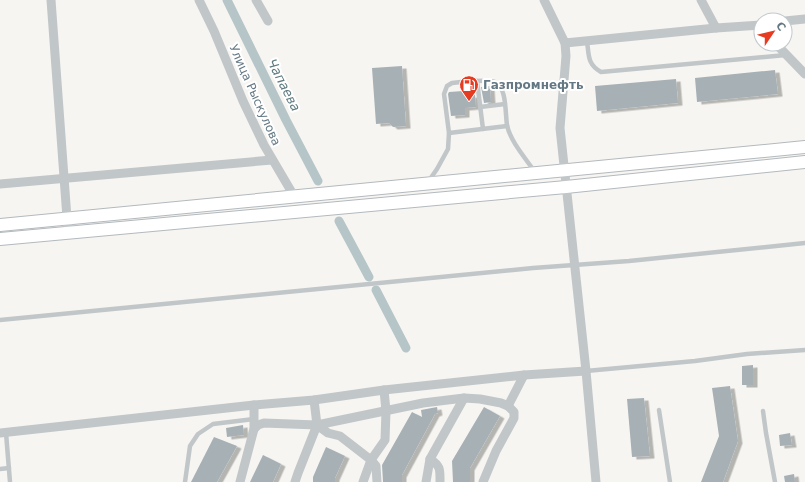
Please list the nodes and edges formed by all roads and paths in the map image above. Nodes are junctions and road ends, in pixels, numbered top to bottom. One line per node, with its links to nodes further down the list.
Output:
1 (50, 0): 26 (street)
2 (199, 0): 22 (street, Улица Рыскулова)
3 (256, 0): 8 (street)
4 (544, 0): 12 (street)
5 (701, 0): 10 (street)
6 (805, 19): 7 (street)
7 (793, 20)
8 (268, 21)
9 (753, 26): 10 (street)
10 (716, 28): 11 (street)
11 (587, 41): 12 (street); 13 (lane)
12 (565, 43): 24 (street)
13 (787, 54): 14 (street)
14 (805, 74)
15 (477, 82): 16 (lane); 17 (lane); 20 (lane)
16 (505, 104): 17 (lane); 18 (lane)
17 (480, 107): 19 (lane)
18 (507, 126): 19 (lane); 25 (lane)
19 (483, 129): 20 (lane)
20 (449, 133): 27 (lane)
21 (805, 147): 24 (main road)
22 (272, 160): 26 (street); 30 (street, Улица Рыскулова)
23 (805, 162): 29 (main road)
24 (564, 170): 25 (main road); 29 (street)
25 (535, 173): 27 (main road)
26 (64, 178): 28 (street); 31 (street)
27 (427, 183): 30 (main road)
28 (0, 184)
29 (566, 187): 33 (main road); 36 (street)
30 (294, 196): 31 (main road)
31 (67, 218): 32 (main road); 33 (street)
32 (0, 224)
33 (69, 233): 34 (main road)
34 (0, 239)
35 (805, 242): 36 (lane)
36 (574, 264): 37 (lane); 39 (street)
37 (0, 320)
38 (805, 350): 39 (lane)
39 (586, 371): 40 (street); 66 (street)
40 (524, 375): 41 (street); 45 (street)
41 (384, 390): 43 (street); 48 (street)
42 (464, 398): 45 (street); 48 (street); 53 (street)
43 (314, 400): 44 (street); 50 (street)
44 (254, 405): 49 (street); 52 (street)
45 (508, 406): 65 (street)
46 (659, 410): 67 (lane)
47 (763, 410): 68 (lane)
48 (386, 411): 50 (street); 54 (street)
49 (254, 419): 51 (street); 58 (lane)
50 (317, 425): 51 (street); 54 (street); 60 (street)
51 (254, 429): 59 (street)
52 (3, 433): 55 (lane)
53 (430, 458): 63 (street); 64 (street)
54 (371, 460): 61 (street); 62 (street)
55 (9, 468): 56 (lane); 57 (lane)
56 (0, 469)
57 (10, 482)
58 (184, 482)
59 (240, 482)
60 (295, 482)
61 (362, 482)
62 (377, 482)
63 (426, 482)
64 (440, 482)
65 (483, 482)
66 (596, 482)
67 (670, 482)
68 (775, 482)

